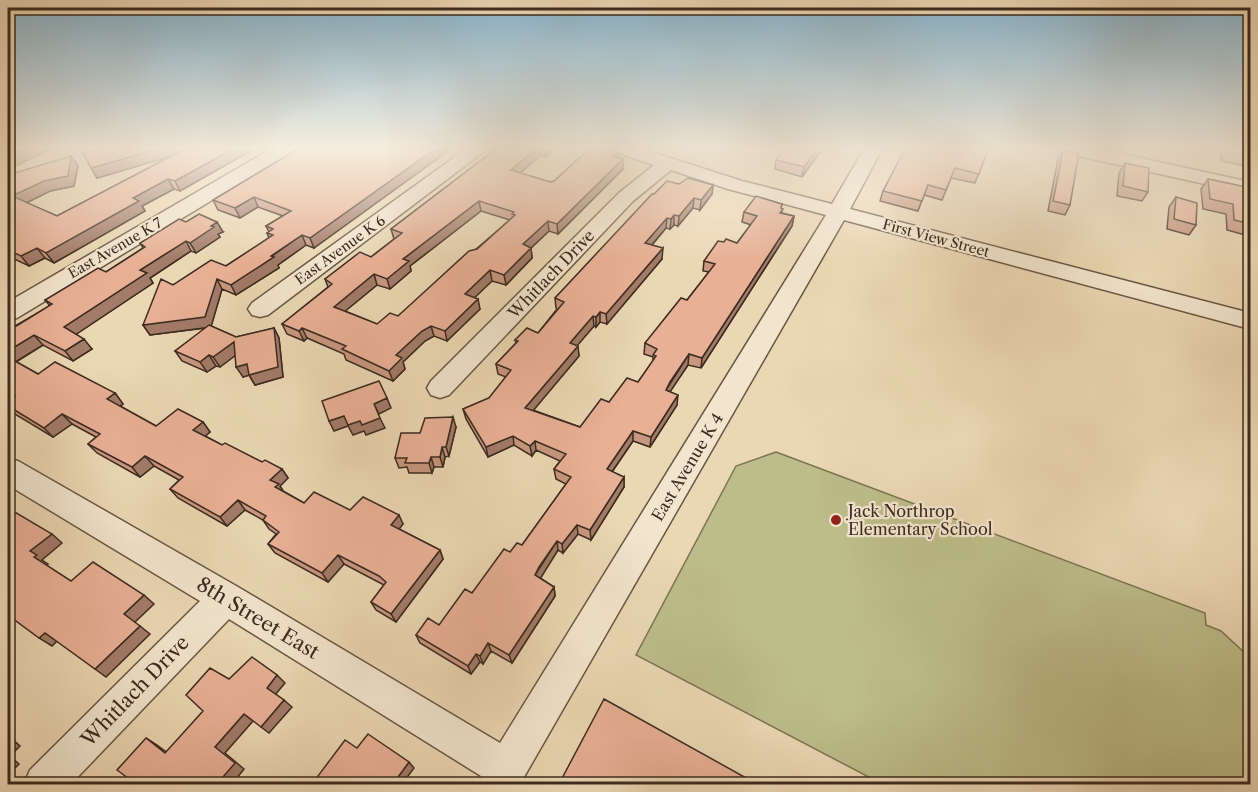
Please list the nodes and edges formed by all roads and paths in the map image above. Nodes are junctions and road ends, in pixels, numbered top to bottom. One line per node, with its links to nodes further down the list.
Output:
1 (219, 186): 7 (street, East Avenue K 7)
2 (428, 186): 8 (street, East Avenue K 6)
3 (640, 186): 10 (street, Whitlach Drive)
4 (739, 186): 6 (street, First View Street)
5 (852, 186): 6 (street, East Avenue K 4)
6 (838, 212): 9 (street, First View Street); 13 (street, East Avenue K 4)
7 (12, 304)
8 (260, 309)
9 (1251, 321)
10 (440, 388)
11 (8, 470): 12 (street, 8th Street East)
12 (226, 598): 13 (street, 8th Street East); 14 (street, Whitlach Drive)
13 (503, 777)
14 (44, 784)

